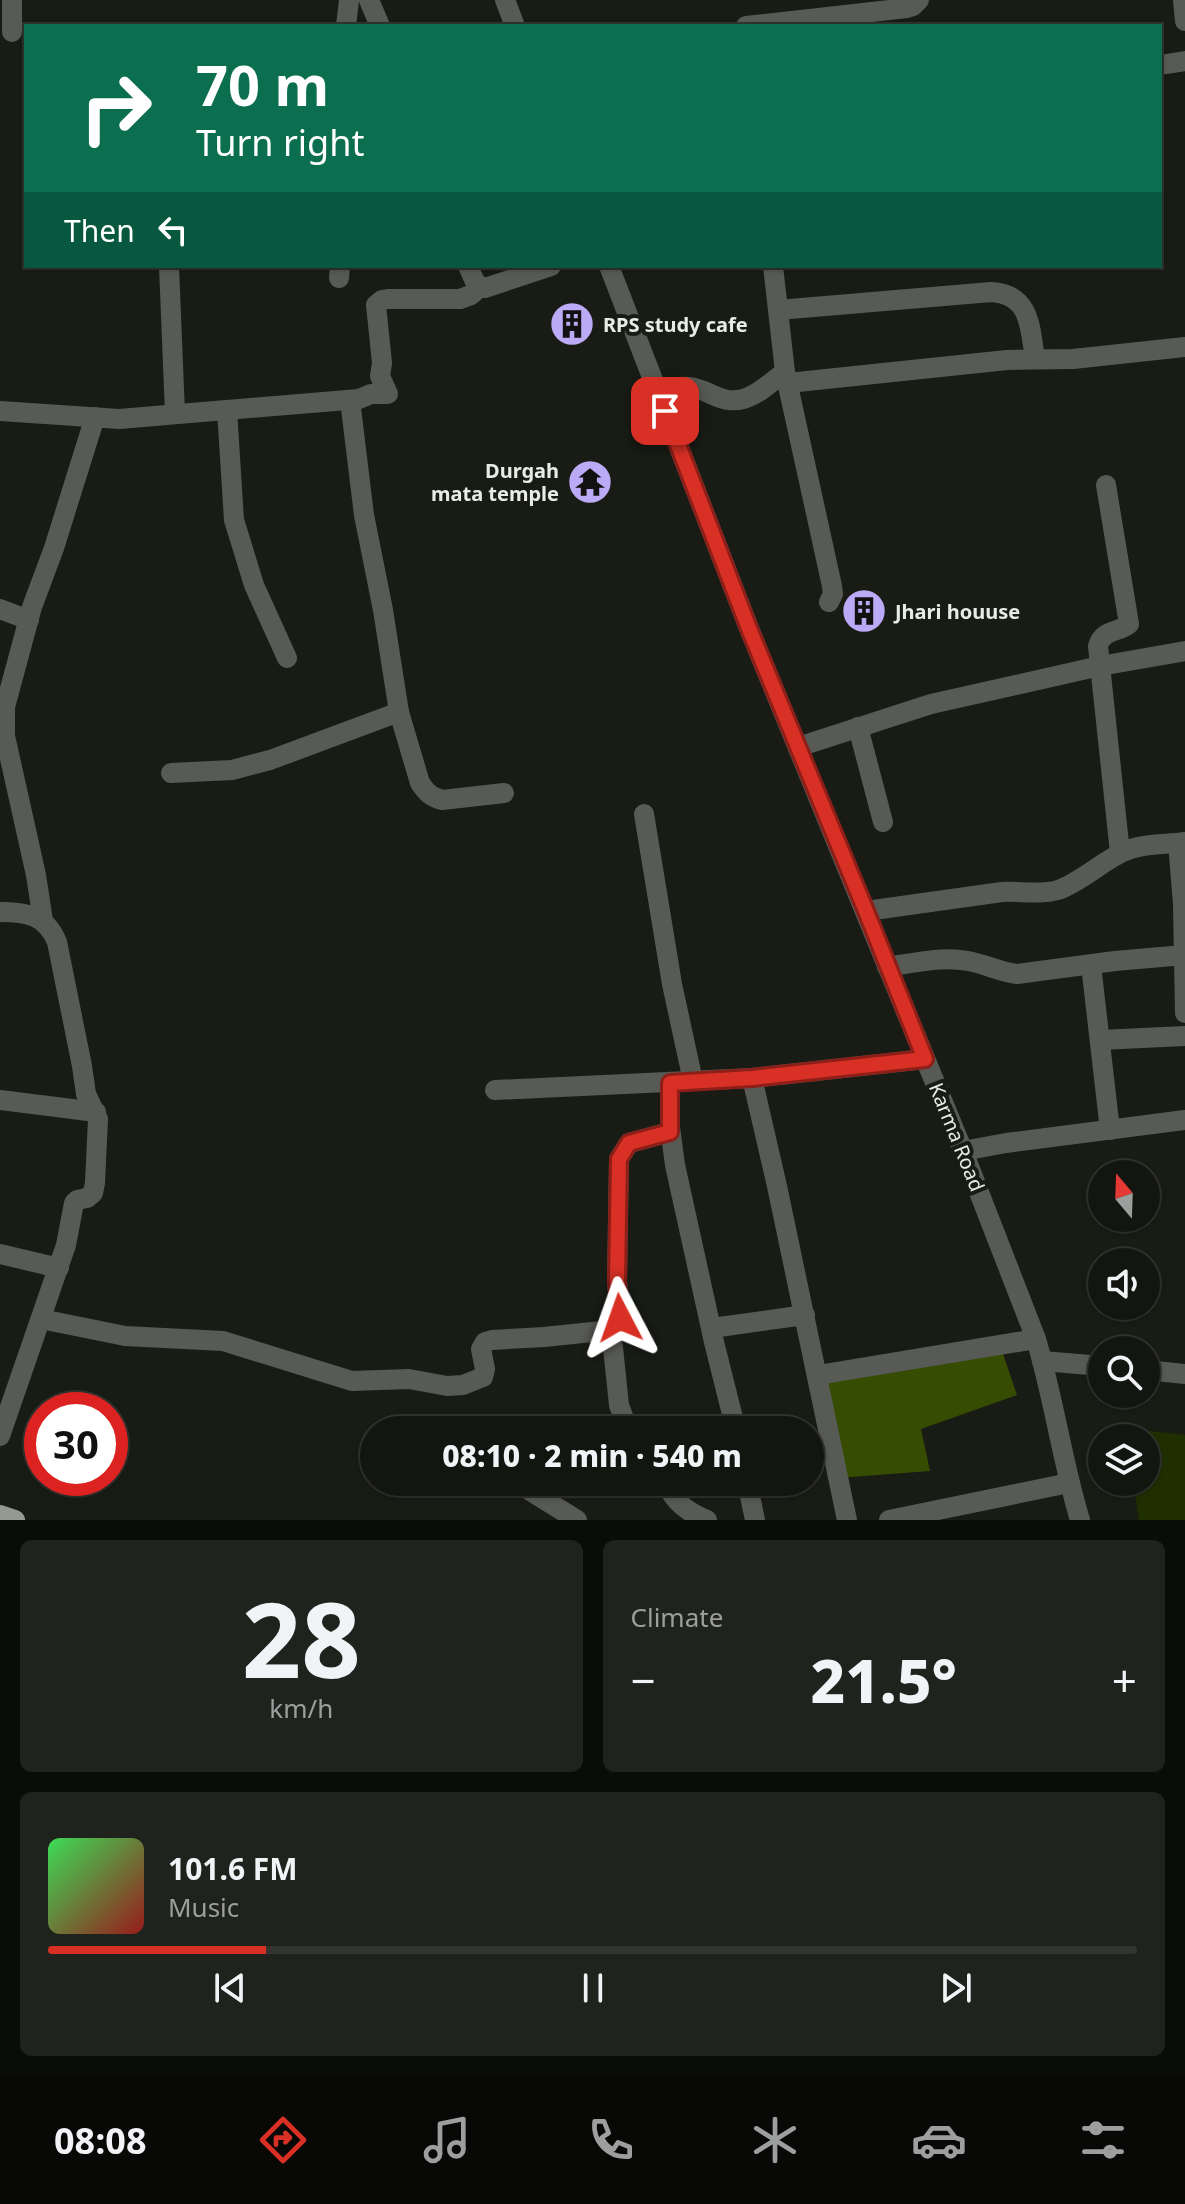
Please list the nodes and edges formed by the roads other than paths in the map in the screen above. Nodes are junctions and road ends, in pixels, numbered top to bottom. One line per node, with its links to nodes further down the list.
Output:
1 (12, 0): 12 (street)
2 (349, 0): 8 (street)
3 (369, 0): 9 (street)
4 (505, 0): 10 (street)
5 (919, 0): 11 (street)
6 (1183, 0): 7 (street)
7 (1185, 21)
8 (346, 24)
9 (379, 24)
10 (514, 24)
11 (764, 24)
12 (12, 32)
13 (1185, 61): 14 (street)
14 (1162, 65)
15 (169, 268): 29 (street)
16 (469, 268): 20 (street)
17 (545, 268): 20 (street)
18 (610, 268): 25 (street, Karma Road)
19 (773, 268): 21 (street)
20 (480, 287): 26 (street)
21 (778, 310): 23 (street); 24 (street)
22 (1185, 347): 23 (street)
23 (1035, 359): 24 (street)
24 (787, 377): 25 (street); 32 (street)
25 (658, 394): 40 (street, Karma Road)
26 (350, 400): 27 (street); 38 (street)
27 (227, 410): 29 (street); 36 (street)
28 (0, 411): 30 (street)
29 (175, 414): 30 (street)
30 (95, 417): 34 (street)
31 (1106, 485): 37 (street)
32 (829, 602)
33 (0, 609): 34 (street)
34 (29, 620): 49 (street)
35 (1185, 651): 37 (street)
36 (287, 658)
37 (1100, 666): 39 (street); 46 (street)
38 (399, 712): 41 (street); 42 (street)
39 (858, 727): 40 (street); 44 (street)
40 (798, 747): 47 (street, Karma Road)
41 (171, 773)
42 (504, 793)
43 (644, 814): 58 (street)
44 (883, 822)
45 (1181, 842): 46 (street); 50 (street)
46 (1120, 853): 47 (street)
47 (866, 911): 52 (street, Karma Road)
48 (0, 912): 49 (street)
49 (43, 921): 62 (street)
50 (1184, 955): 51 (street); 53 (street)
51 (1091, 965): 52 (street); 55 (street)
52 (887, 967): 56 (street, Karma Road)
53 (1185, 1013)
54 (1185, 1036): 55 (street)
55 (1100, 1040): 64 (street)
56 (925, 1059): 57 (street); 66 (street, Karma Road)
57 (752, 1078): 58 (street); 69 (street)
58 (693, 1081): 59 (street)
59 (670, 1083): 60 (street); 65 (street)
60 (495, 1090)
61 (0, 1100): 62 (street)
62 (96, 1112): 68 (street)
63 (1185, 1120): 64 (street)
64 (1110, 1130): 66 (street)
65 (670, 1132): 71 (street); 72 (street)
66 (963, 1151): 73 (street, Karma Road)
67 (0, 1254): 68 (street)
68 (59, 1268): 70 (street)
69 (805, 1315): 71 (street); 78 (street)
70 (41, 1319): 72 (street); 81 (street)
71 (712, 1328): 80 (street)
72 (612, 1338): 79 (street)
73 (1036, 1339): 74 (street, Karma Road); 78 (street)
74 (1042, 1361): 75 (street); 82 (street, Karma Road)
75 (1088, 1365)
76 (1160, 1371): 77 (street)
77 (1185, 1374)
78 (818, 1375): 91 (street)
79 (623, 1416)
80 (733, 1416)
81 (0, 1436)
82 (1069, 1483): 92 (street); 93 (street, Karma Road)
83 (538, 1496): 88 (street)
84 (674, 1496): 89 (street)
85 (750, 1496): 90 (street)
86 (0, 1515): 87 (main road)
87 (15, 1520)
88 (577, 1520)
89 (707, 1520)
90 (755, 1520)
91 (847, 1520)
92 (889, 1520)
93 (1080, 1520)

